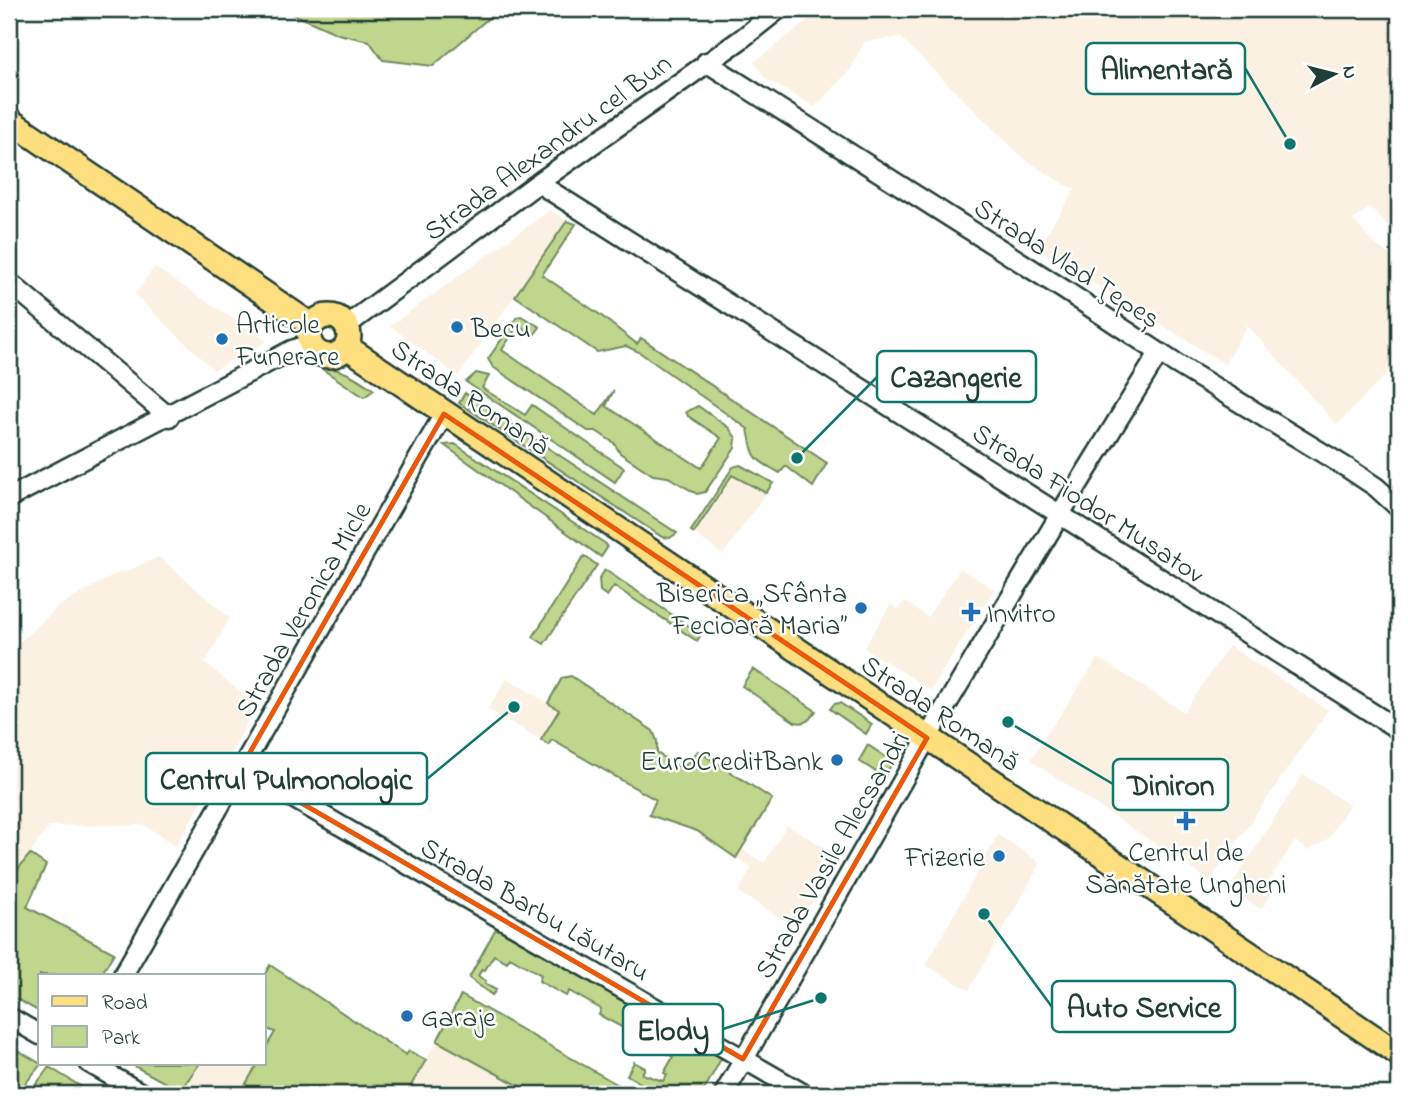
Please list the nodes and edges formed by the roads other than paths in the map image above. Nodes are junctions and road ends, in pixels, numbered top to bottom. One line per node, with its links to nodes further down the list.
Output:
1 (779, 9): 2 (street, Strada Alexandru cel Bun)
2 (706, 62): 4 (street, Strada Alexandru cel Bun); 8 (street, Strada Vlad Ţepeș)
3 (9, 120): 6 (main road)
4 (538, 183): 7 (street, Strada Alexandru cel Bun); 13 (street, Strada Fiodor Musatov)
5 (9, 282): 10 (street)
6 (310, 335): 7 (main road); 7 (main road); 10 (street)
7 (346, 336): 9 (main road, Strada Romană)
8 (1159, 353): 12 (street, Strada Vlad Ţepeș); 13 (street, Strada Vasile Alecsandri)
9 (444, 414): 15 (main road, Strada Romană); 16 (street, Strada Veronica Micle)
10 (169, 416): 11 (street)
11 (9, 498)
12 (1399, 509)
13 (1060, 513): 14 (street, Strada Fiodor Musatov); 15 (street, Strada Vasile Alecsandri)
14 (1399, 730)
15 (927, 738): 20 (main road, Strada Romană); 21 (street, Strada Vasile Alecsandri)
16 (242, 768): 17 (street, Strada Veronica Micle); 21 (street, Strada Barbu Lăutaru)
17 (124, 974)
18 (9, 1017): 19 (street)
19 (38, 1034)
20 (1399, 1054)
21 (743, 1059): 24 (street, Strada Vasile Alecsandri); 25 (street, Strada Barbu Lăutaru)
22 (91, 1064): 23 (street)
23 (143, 1094)
24 (724, 1094)
25 (804, 1094)

